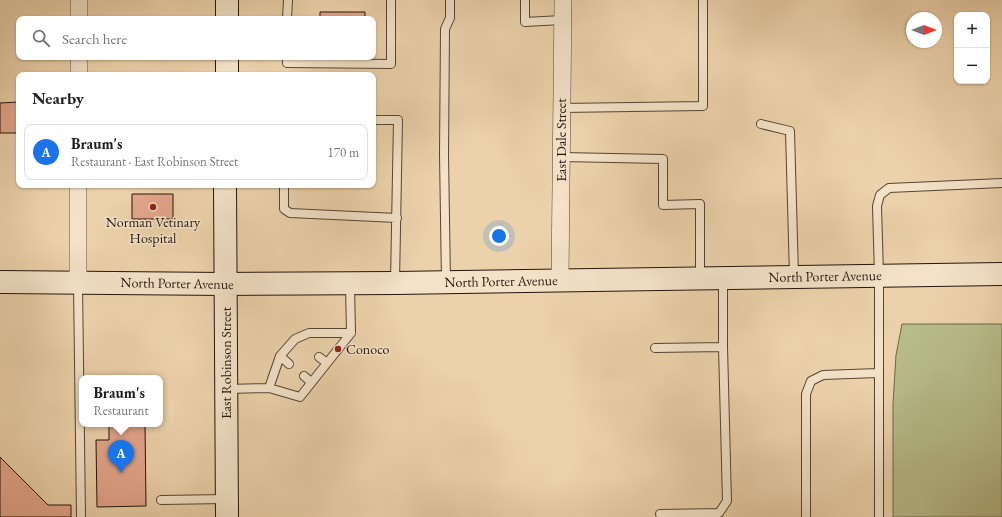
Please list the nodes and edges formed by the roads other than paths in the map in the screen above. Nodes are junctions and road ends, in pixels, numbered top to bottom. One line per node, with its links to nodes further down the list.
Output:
1 (79, 0): 9 (street)
2 (227, 0): 10 (main road)
3 (288, 0): 11 (lane)
4 (391, 0): 15 (lane)
5 (450, 0): 35 (lane)
6 (525, 0): 12 (lane)
7 (563, 0): 12 (street, East Dale Street)
8 (703, 0): 18 (lane)
9 (79, 16)
10 (227, 16)
11 (288, 16)
12 (562, 20): 18 (street, East Dale Street)
13 (79, 60): 16 (street)
14 (227, 60): 17 (main road)
15 (287, 60)
16 (79, 72)
17 (227, 72)
18 (561, 108): 21 (street, East Dale Street)
19 (376, 120): 26 (lane)
20 (761, 124): 29 (lane)
21 (561, 158): 30 (lane); 32 (street, East Dale Street)
22 (998, 183): 28 (lane)
23 (78, 188): 34 (street)
24 (226, 188): 38 (main road, East Robinson Street)
25 (284, 188): 26 (lane)
26 (397, 218): 37 (lane)
27 (1002, 274): 28 (main road, North Porter Avenue)
28 (879, 275): 29 (main road, North Porter Avenue); 48 (lane)
29 (794, 276): 31 (main road, North Porter Avenue)
30 (700, 278): 31 (main road, North Porter Avenue); 32 (main road, North Porter Avenue)
31 (723, 278): 42 (lane)
32 (560, 280): 35 (main road, North Porter Avenue)
33 (0, 282): 34 (main road, North Porter Avenue)
34 (78, 282): 38 (main road, North Porter Avenue); 49 (lane)
35 (446, 282): 37 (main road, North Porter Avenue)
36 (350, 283): 37 (main road, North Porter Avenue); 38 (main road, North Porter Avenue); 39 (lane)
37 (395, 283)
38 (225, 284): 53 (main road, East Robinson Street)
39 (351, 332): 40 (lane); 46 (lane)
40 (295, 339): 41 (lane); 44 (lane)
41 (303, 345)
42 (723, 347): 43 (lane); 57 (lane)
43 (655, 348)
44 (280, 356): 47 (lane); 52 (lane)
45 (319, 357): 46 (lane)
46 (327, 363): 51 (lane)
47 (289, 364)
48 (878, 373): 59 (lane); 60 (lane)
49 (79, 375)
50 (304, 376): 51 (lane)
51 (311, 382): 52 (lane)
52 (269, 388): 53 (lane)
53 (226, 389): 56 (main road, East Robinson Street)
54 (80, 427): 58 (lane)
55 (161, 500): 56 (lane)
56 (227, 508)
57 (660, 514)
58 (81, 517)
59 (806, 517)
60 (879, 517)

